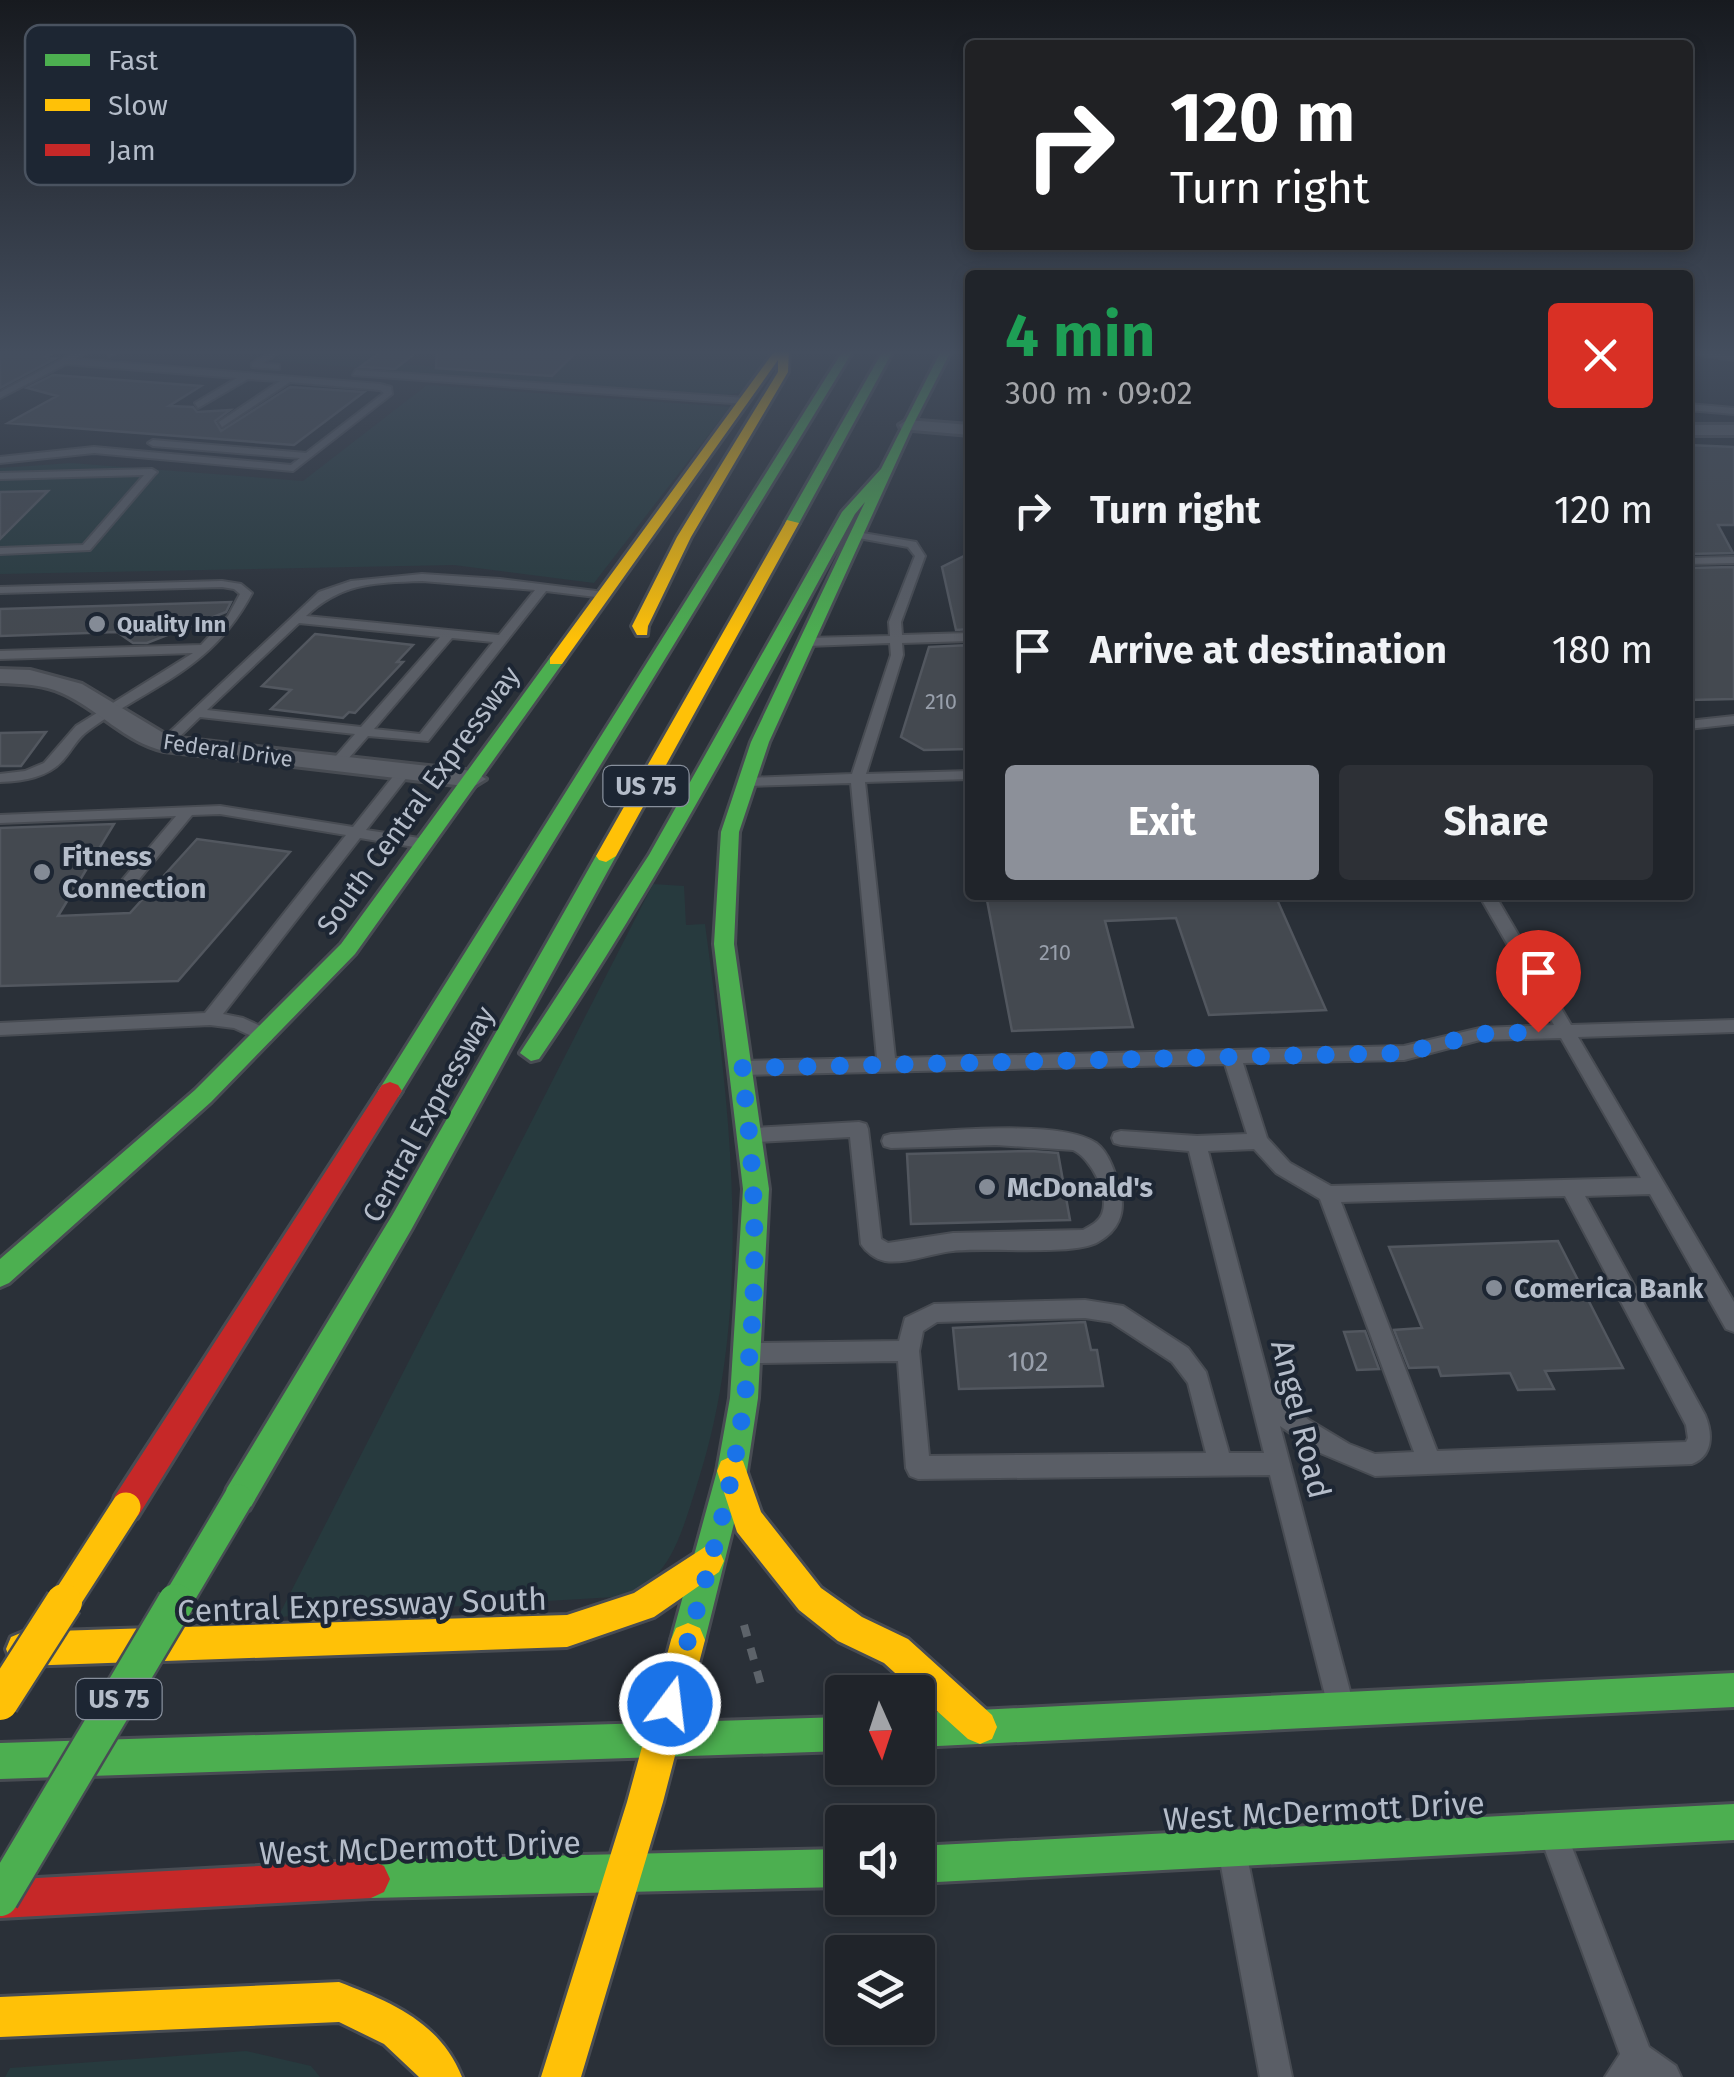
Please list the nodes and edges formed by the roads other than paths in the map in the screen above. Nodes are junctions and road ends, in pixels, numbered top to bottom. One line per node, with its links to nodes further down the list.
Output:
1 (41, 446): 9 (lane)
2 (188, 446): 10 (lane); 11 (lane)
3 (320, 446): 10 (lane)
4 (713, 446): 22 (main road, South Central Expressway)
5 (740, 446): 31 (main road)
6 (789, 446): 31 (main road, Central Expressway / US 75)
7 (834, 446): 68 (main road, Central Expressway / US 75)
8 (897, 446): 13 (main road)
9 (0, 450)
10 (307, 456): 11 (lane)
11 (171, 457): 12 (lane); 14 (lane)
12 (0, 460)
13 (887, 469): 16 (main road); 68 (main road)
14 (152, 472): 15 (lane); 17 (lane)
15 (0, 476)
16 (856, 535): 26 (lane); 28 (main road)
17 (0, 551)
18 (1734, 560): 19 (lane)
19 (1693, 561)
20 (542, 589): 22 (lane); 23 (lane); 27 (lane)
21 (0, 590): 29 (lane)
22 (604, 596): 44 (main road, South Central Expressway)
23 (296, 618): 24 (lane); 34 (lane)
24 (449, 634): 27 (lane); 37 (lane)
25 (965, 637): 26 (lane)
26 (896, 638): 28 (lane); 43 (lane)
27 (502, 639): 37 (lane)
28 (807, 642): 45 (main road)
29 (206, 649): 30 (lane); 33 (lane)
30 (0, 655)
31 (655, 662): 81 (main road, Central Expressway / US 75, bridge)
32 (0, 676): 33 (street, Federal Drive)
33 (111, 710): 38 (street, Federal Drive); 42 (lane)
34 (197, 712): 37 (lane); 38 (lane)
35 (1734, 720): 36 (lane)
36 (1693, 724)
37 (365, 731): 39 (lane)
38 (164, 744): 39 (street, Federal Drive)
39 (336, 764): 40 (street, Federal Drive)
40 (404, 772): 44 (street, Federal Drive); 48 (lane)
41 (965, 775): 43 (lane)
42 (0, 778)
43 (858, 778): 45 (lane); 58 (lane)
44 (472, 780): 49 (main road, South Central Expressway)
45 (745, 782): 59 (main road)
46 (188, 811): 47 (lane); 48 (lane); 50 (lane)
47 (0, 819)
48 (358, 830): 49 (lane); 52 (lane)
49 (427, 844): 56 (main road, South Central Expressway)
50 (86, 892)
51 (1491, 900): 55 (lane)
52 (210, 1019): 54 (lane); 56 (lane)
53 (1734, 1026): 55 (lane)
54 (0, 1029)
55 (1564, 1032): 57 (lane); 65 (lane)
56 (266, 1036): 69 (main road, South Central Expressway)
57 (1232, 1057): 58 (lane); 63 (lane)
58 (887, 1064): 59 (lane)
59 (741, 1068): 60 (main road)
60 (751, 1136): 62 (lane); 72 (main road)
61 (1121, 1138): 64 (lane)
62 (891, 1141)
63 (1259, 1141): 64 (lane); 67 (lane)
64 (1197, 1144): 73 (lane, Angel Road)
65 (1654, 1186): 66 (lane); 70 (lane)
66 (1571, 1189): 67 (lane); 74 (lane)
67 (1328, 1194): 74 (lane)
68 (402, 1222): 94 (main road, Central Expressway / US 75, bridge)
69 (0, 1275)
70 (1734, 1322)
71 (908, 1351): 72 (lane); 75 (lane); 75 (lane)
72 (750, 1354): 77 (main road)
73 (1260, 1393): 74 (lane); 76 (lane, Angel Road)
74 (1430, 1463)
75 (1220, 1464): 76 (lane)
76 (1278, 1464): 82 (lane, Angel Road)
77 (732, 1471): 78 (main road); 83 (main road)
78 (708, 1561): 79 (main road, Central Expressway South); 86 (main road)
79 (0, 1650)
80 (1734, 1690): 82 (main road)
81 (0, 1702)
82 (1342, 1710): 83 (main road)
83 (980, 1726): 84 (main road)
84 (935, 1729)
85 (825, 1734): 86 (main road)
86 (661, 1739): 87 (main road); 93 (main road)
87 (0, 1762)
88 (1734, 1822): 89 (main road, West McDermott Drive)
89 (1552, 1832): 90 (main road, West McDermott Drive); 96 (lane)
90 (1231, 1848): 91 (main road, West McDermott Drive); 99 (lane)
91 (935, 1863)
92 (825, 1869): 93 (main road, West McDermott Drive)
93 (624, 1875): 94 (main road, West McDermott Drive); 98 (main road)
94 (0, 1898)
95 (0, 2016): 97 (main road)
96 (1629, 2068): 100 (lane)
97 (442, 2077)
98 (561, 2077)
99 (1276, 2077)
100 (1665, 2077)

